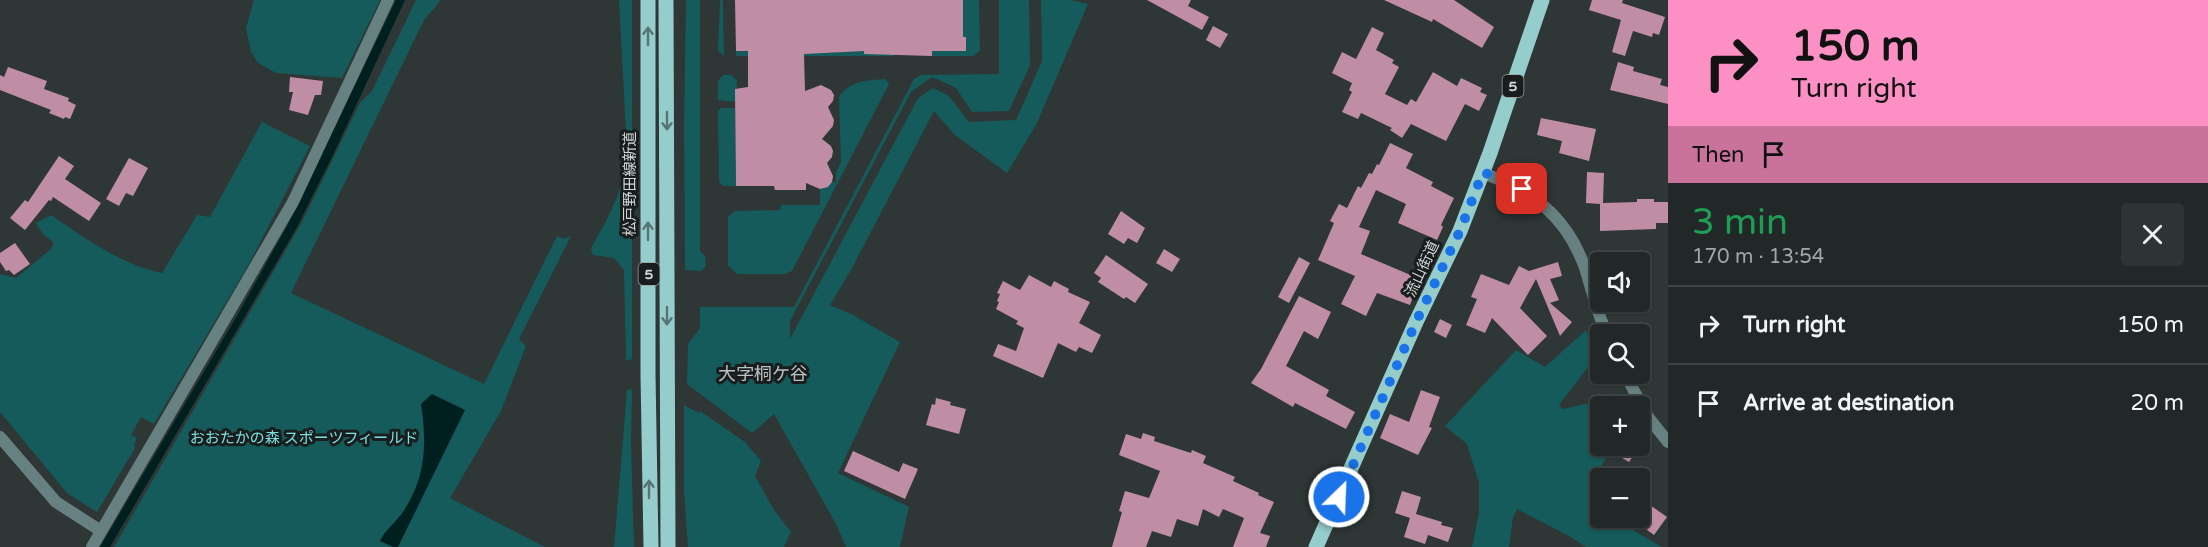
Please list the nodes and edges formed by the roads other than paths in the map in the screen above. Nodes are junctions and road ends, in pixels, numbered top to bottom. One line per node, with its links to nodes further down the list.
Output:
1 (388, 0): 10 (street)
2 (648, 0): 12 (main road, 松戸野田線新道 / 5, one-way to 2)
3 (666, 0): 13 (main road, 5, one-way to 13)
4 (1542, 0): 5 (main road, 流山街道 / 5)
5 (1483, 172): 6 (street); 14 (main road, 流山街道 / 5)
6 (1603, 324)
7 (1630, 384): 9 (street)
8 (0, 437): 10 (street)
9 (1668, 442)
10 (101, 531): 11 (street)
11 (92, 547)
12 (651, 547)
13 (668, 547)
14 (1317, 547)

